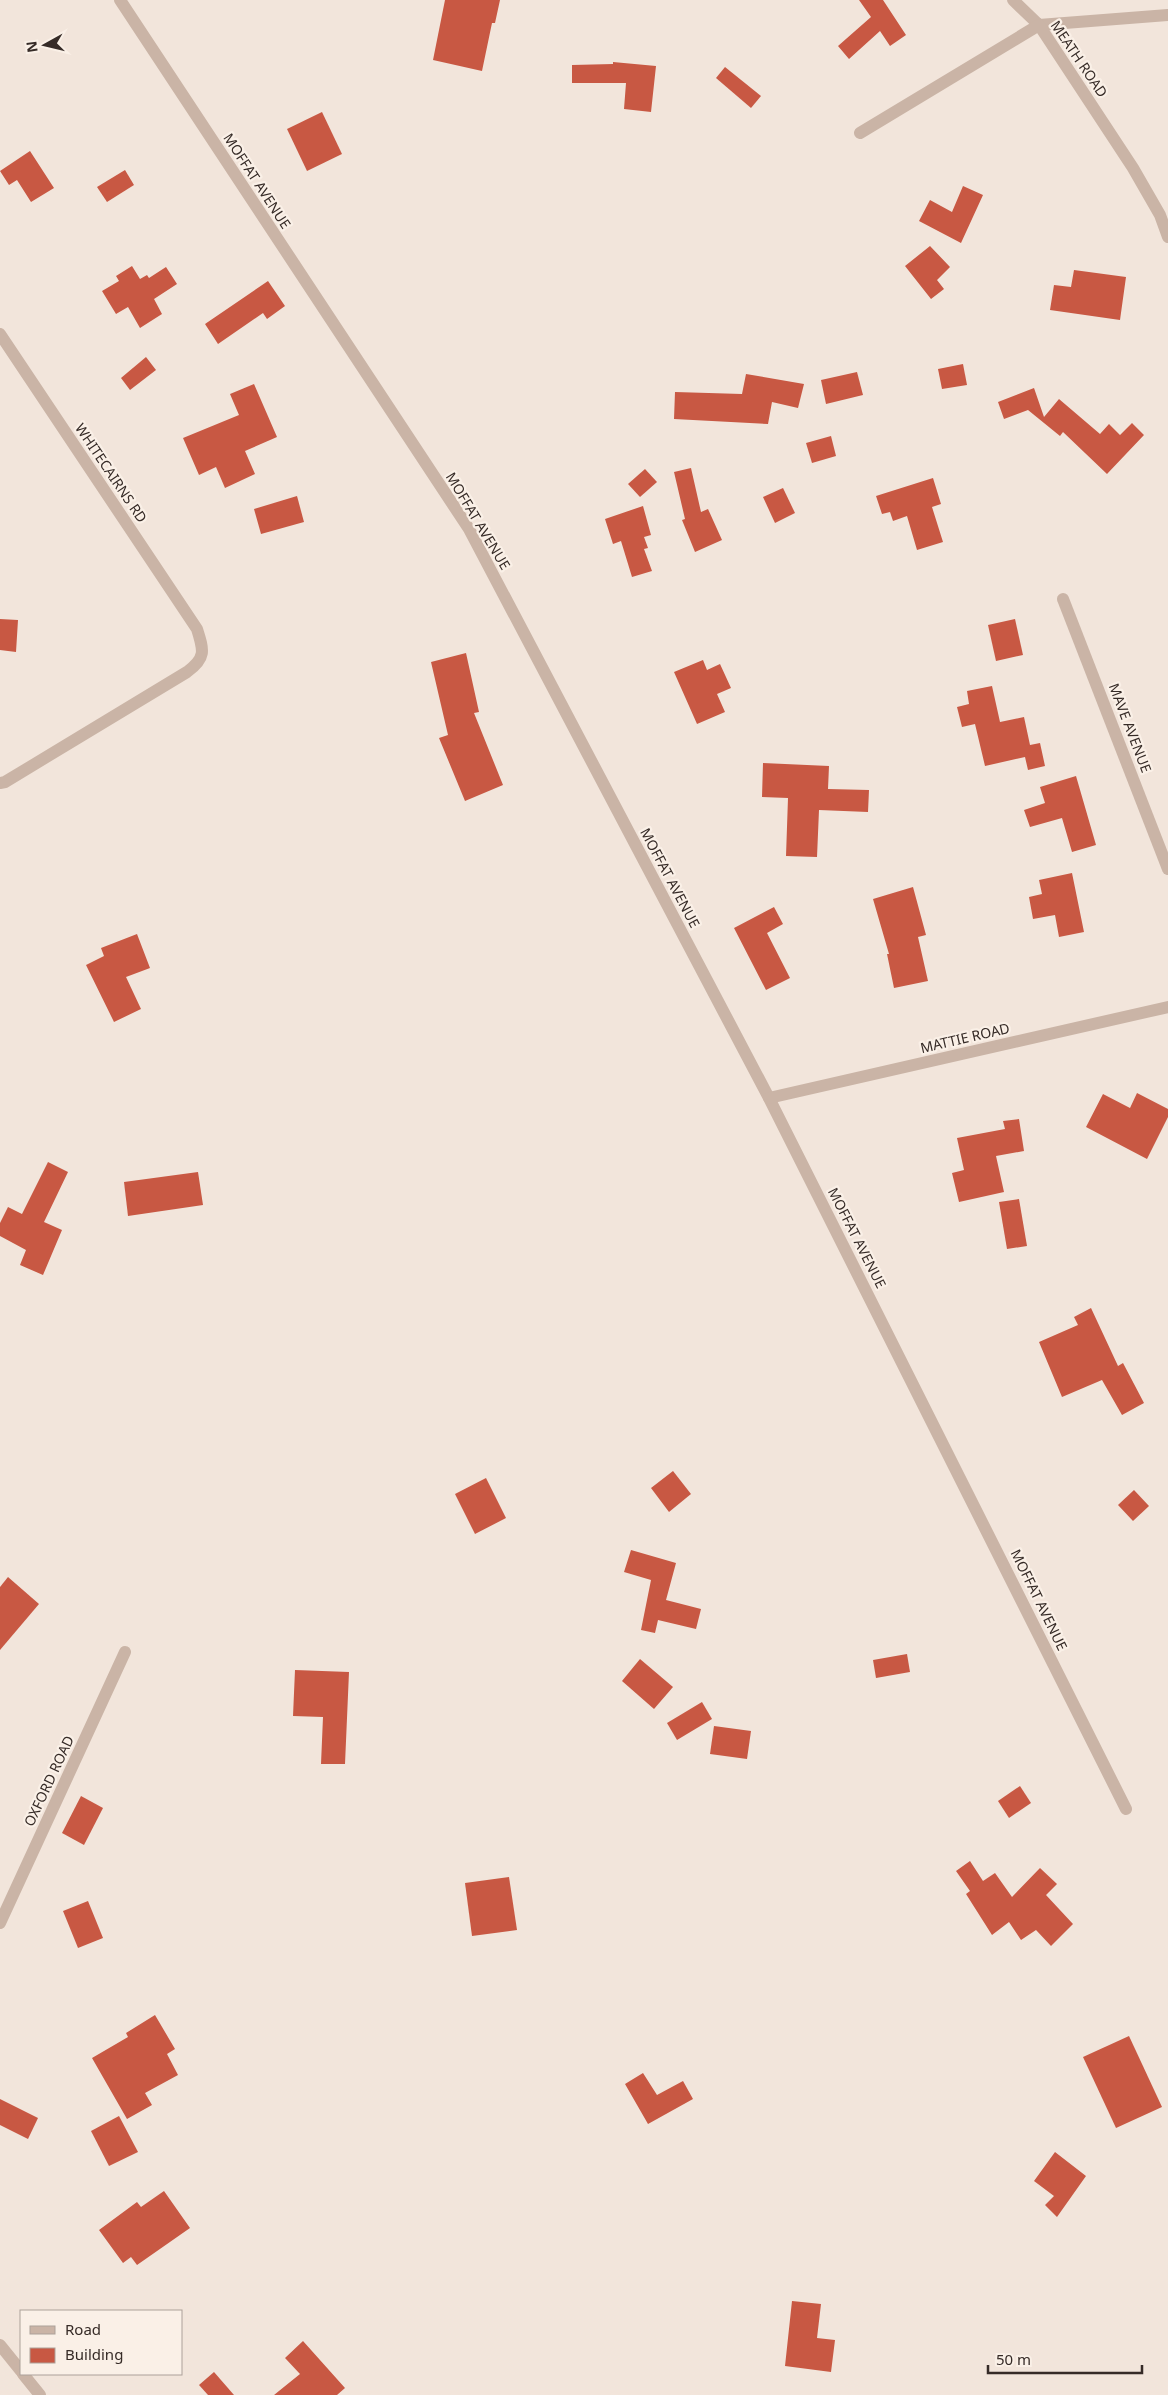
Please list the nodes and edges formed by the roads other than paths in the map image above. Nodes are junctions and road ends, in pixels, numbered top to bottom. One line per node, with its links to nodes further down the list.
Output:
1 (120, 0): 12 (street, MOFFAT AVENUE)
2 (1013, 0): 4 (street)
3 (1168, 16): 4 (street)
4 (1039, 25): 5 (street, MEATH ROAD); 6 (street, MEATH ROAD)
5 (860, 133)
6 (1168, 237)
7 (0, 334): 9 (street, WHITECAIRNS RD)
8 (1063, 599): 10 (street, MAVE AVENUE)
9 (0, 783)
10 (1168, 869)
11 (1168, 1007): 12 (street, MATTIE ROAD)
12 (769, 1098): 14 (street, MOFFAT AVENUE)
13 (125, 1652): 15 (street, OXFORD ROAD)
14 (1126, 1809)
15 (0, 1923)
16 (0, 2345): 17 (street)
17 (20, 2370)
18 (24, 2375): 19 (street)
19 (40, 2395)

